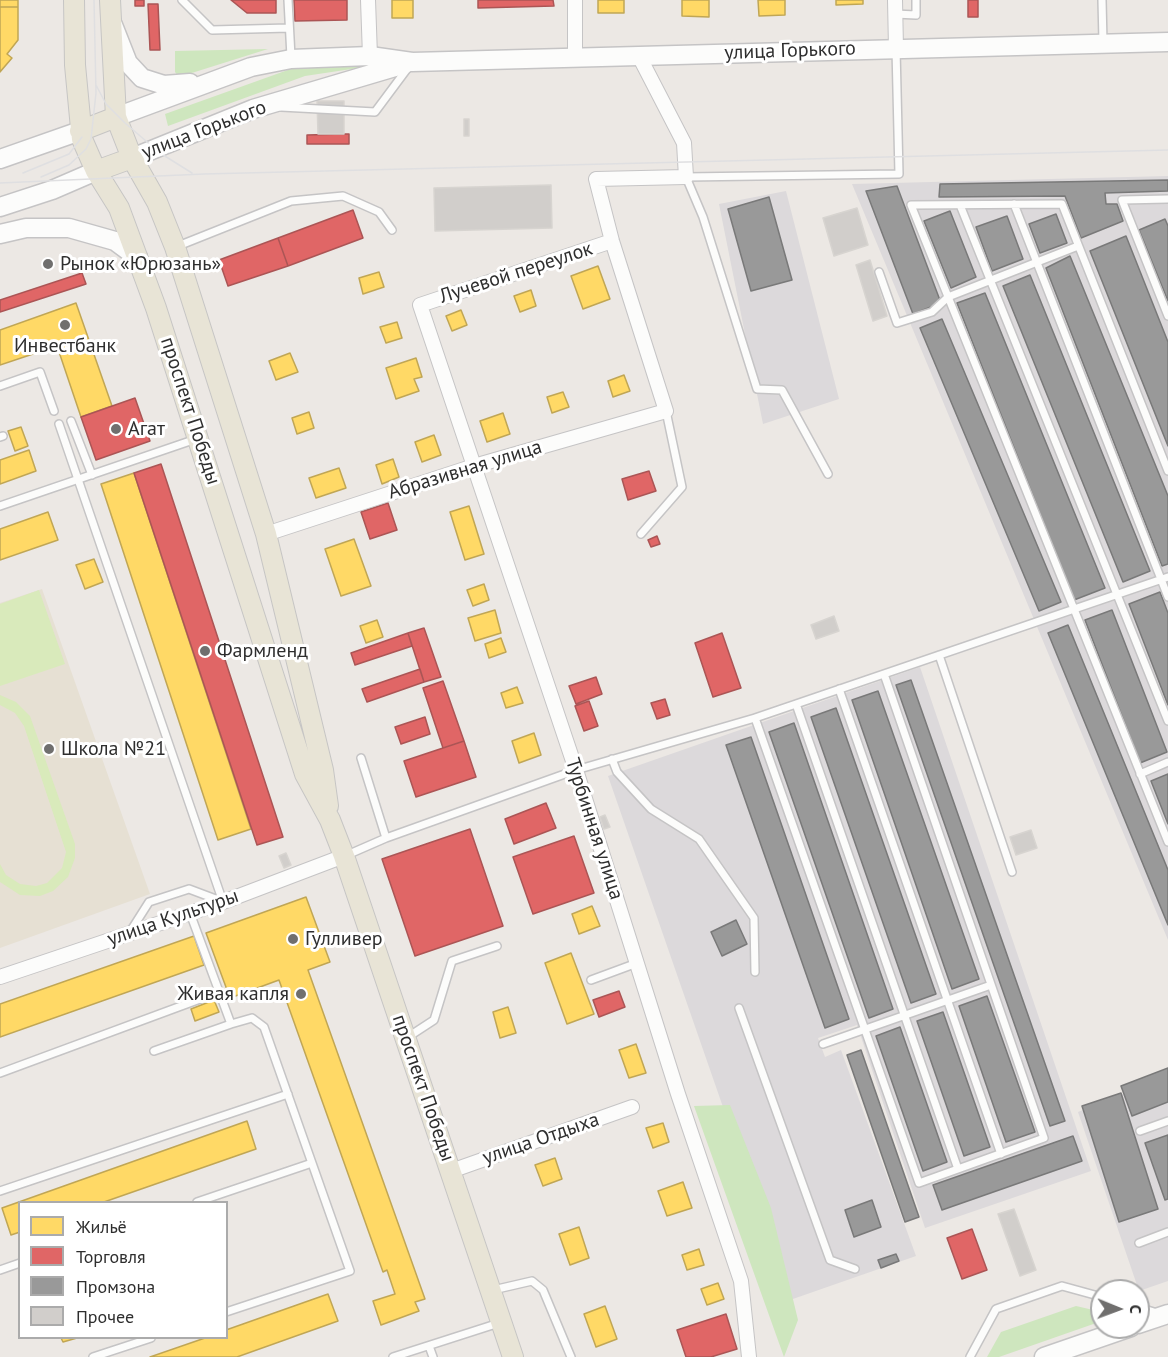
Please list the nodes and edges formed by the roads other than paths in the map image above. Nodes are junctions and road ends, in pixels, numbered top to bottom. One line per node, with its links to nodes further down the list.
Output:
1 (74, 0): 22 (main road, проспект Победы)
2 (182, 0): 10 (lane)
3 (288, 0): 10 (lane)
4 (368, 0): 14 (street)
5 (575, 0): 16 (street)
6 (916, 0): 8 (lane)
7 (1102, 0): 11 (lane)
8 (895, 7): 13 (street)
9 (110, 9): 19 (street, улица Горького); 21 (main road, проспект Победы)
10 (289, 28): 17 (lane)
11 (1103, 42): 12 (street, улица Горького); 13 (street, улица Горького)
12 (1168, 42)
13 (896, 48): 15 (street, улица Горького); 26 (lane)
14 (370, 56): 17 (street, улица Горького); 18 (street, улица Горького)
15 (639, 56): 16 (street, улица Горького); 26 (street)
16 (575, 58): 18 (street, улица Горького)
17 (291, 59): 19 (street, улица Горького)
18 (412, 62): 20 (street, улица Горького); 20 (lane)
19 (212, 81): 21 (street, улица Горького)
20 (264, 105): 23 (street, улица Горького)
21 (116, 117): 22 (main road, улица Горького); 23 (main road, проспект Победы)
22 (80, 131): 24 (street, улица Горького); 25 (main road, проспект Победы)
23 (132, 158): 25 (main road, улица Горького); 35 (main road, проспект Победы)
24 (0, 159)
25 (96, 171): 30 (street, улица Горького); 36 (main road, проспект Победы)
26 (686, 177): 33 (street); 51 (lane)
27 (1168, 199): 42 (lane)
28 (1014, 204): 29 (lane); 34 (lane); 37 (lane)
29 (960, 205): 39 (lane); 40 (lane)
30 (0, 207)
31 (392, 230): 35 (lane)
32 (0, 234): 36 (street)
33 (612, 241): 41 (street, Лучевой переулок); 45 (street)
34 (1078, 246): 37 (lane); 50 (lane)
35 (175, 247): 55 (main road, проспект Победы)
36 (138, 258): 48 (main road, проспект Победы)
37 (1036, 262): 39 (lane); 57 (lane)
38 (879, 272): 40 (lane)
39 (989, 280): 40 (lane); 58 (lane)
40 (948, 297): 60 (lane)
41 (420, 304): 49 (street, Турбинная улица)
42 (1168, 316)
43 (0, 386): 44 (lane)
44 (54, 411)
45 (666, 411): 49 (street, Абразивная улица); 56 (lane)
46 (71, 421): 52 (lane)
47 (59, 424): 53 (lane)
48 (198, 438): 52 (lane); 72 (main road, проспект Победы)
49 (474, 466): 55 (street, Абразивная улица); 70 (street, Турбинная улица)
50 (1168, 471)
51 (828, 474)
52 (92, 475): 53 (lane)
53 (78, 479): 54 (lane); 77 (lane)
54 (0, 506)
55 (266, 534): 72 (main road, проспект Победы)
56 (641, 534)
57 (1165, 578): 58 (lane); 59 (lane)
58 (1117, 594): 60 (lane); 66 (lane)
59 (1168, 597)
60 (1072, 610): 61 (lane); 71 (lane)
61 (939, 655): 62 (lane); 76 (lane)
62 (884, 674): 63 (lane); 85 (lane)
63 (839, 689): 64 (lane); 87 (lane)
64 (796, 704): 65 (lane); 89 (lane)
65 (755, 718): 68 (lane); 91 (lane)
66 (1168, 722)
67 (361, 758): 73 (lane)
68 (612, 759): 70 (lane); 82 (lane)
69 (1168, 762): 71 (lane)
70 (576, 770): 73 (lane); 81 (street, Турбинная улица)
71 (1140, 774): 74 (lane)
72 (330, 820): 75 (main road, проспект Победы)
73 (386, 838): 75 (lane)
74 (1168, 842)
75 (344, 856): 77 (street, улица Культуры); 92 (main road, проспект Победы)
76 (1012, 872)
77 (223, 902): 78 (street, улица Культуры); 79 (lane)
78 (190, 913): 79 (street, улица Культуры); 86 (lane)
79 (129, 933): 83 (street, улица Культуры)
80 (497, 946): 92 (lane)
81 (637, 963): 84 (lane); 127 (street, Турбинная улица)
82 (754, 972)
83 (0, 977)
84 (591, 980)
85 (991, 985): 87 (lane); 100 (lane)
86 (219, 992): 90 (lane); 95 (lane)
87 (948, 1000): 89 (lane); 100 (lane)
88 (739, 1008): 109 (lane)
89 (905, 1015): 91 (lane); 102 (lane)
90 (231, 1024): 94 (lane); 96 (lane)
91 (865, 1029): 93 (lane); 102 (lane)
92 (406, 1038): 103 (main road, проспект Победы)
93 (823, 1044)
94 (154, 1051)
95 (0, 1073)
96 (288, 1095): 101 (lane); 104 (lane)
97 (632, 1107): 103 (street, улица Отдыха)
98 (1168, 1121): 99 (lane)
99 (1140, 1131)
100 (1001, 1154): 102 (lane)
101 (312, 1163): 105 (lane); 114 (lane)
102 (958, 1169)
103 (451, 1171): 111 (main road, проспект Победы)
104 (0, 1191)
105 (203, 1201)
106 (1168, 1232): 107 (lane)
107 (1139, 1243)
108 (18, 1264): 110 (lane)
109 (855, 1269)
110 (0, 1270)
111 (491, 1291): 117 (main road, проспект Победы); 126 (lane)
112 (1090, 1294): 128 (lane)
113 (1150, 1310): 115 (lane)
114 (228, 1311)
115 (1167, 1314): 116 (street)
116 (1150, 1320)
117 (502, 1322): 120 (lane); 125 (main road, проспект Победы)
118 (1106, 1339): 121 (street)
119 (132, 1340): 122 (lane)
120 (429, 1346): 123 (lane); 124 (lane)
121 (1078, 1352): 129 (street)
122 (93, 1357)
123 (393, 1357)
124 (433, 1357)
125 (513, 1357)
126 (571, 1357)
127 (749, 1357)
128 (970, 1357)
129 (1044, 1357)

